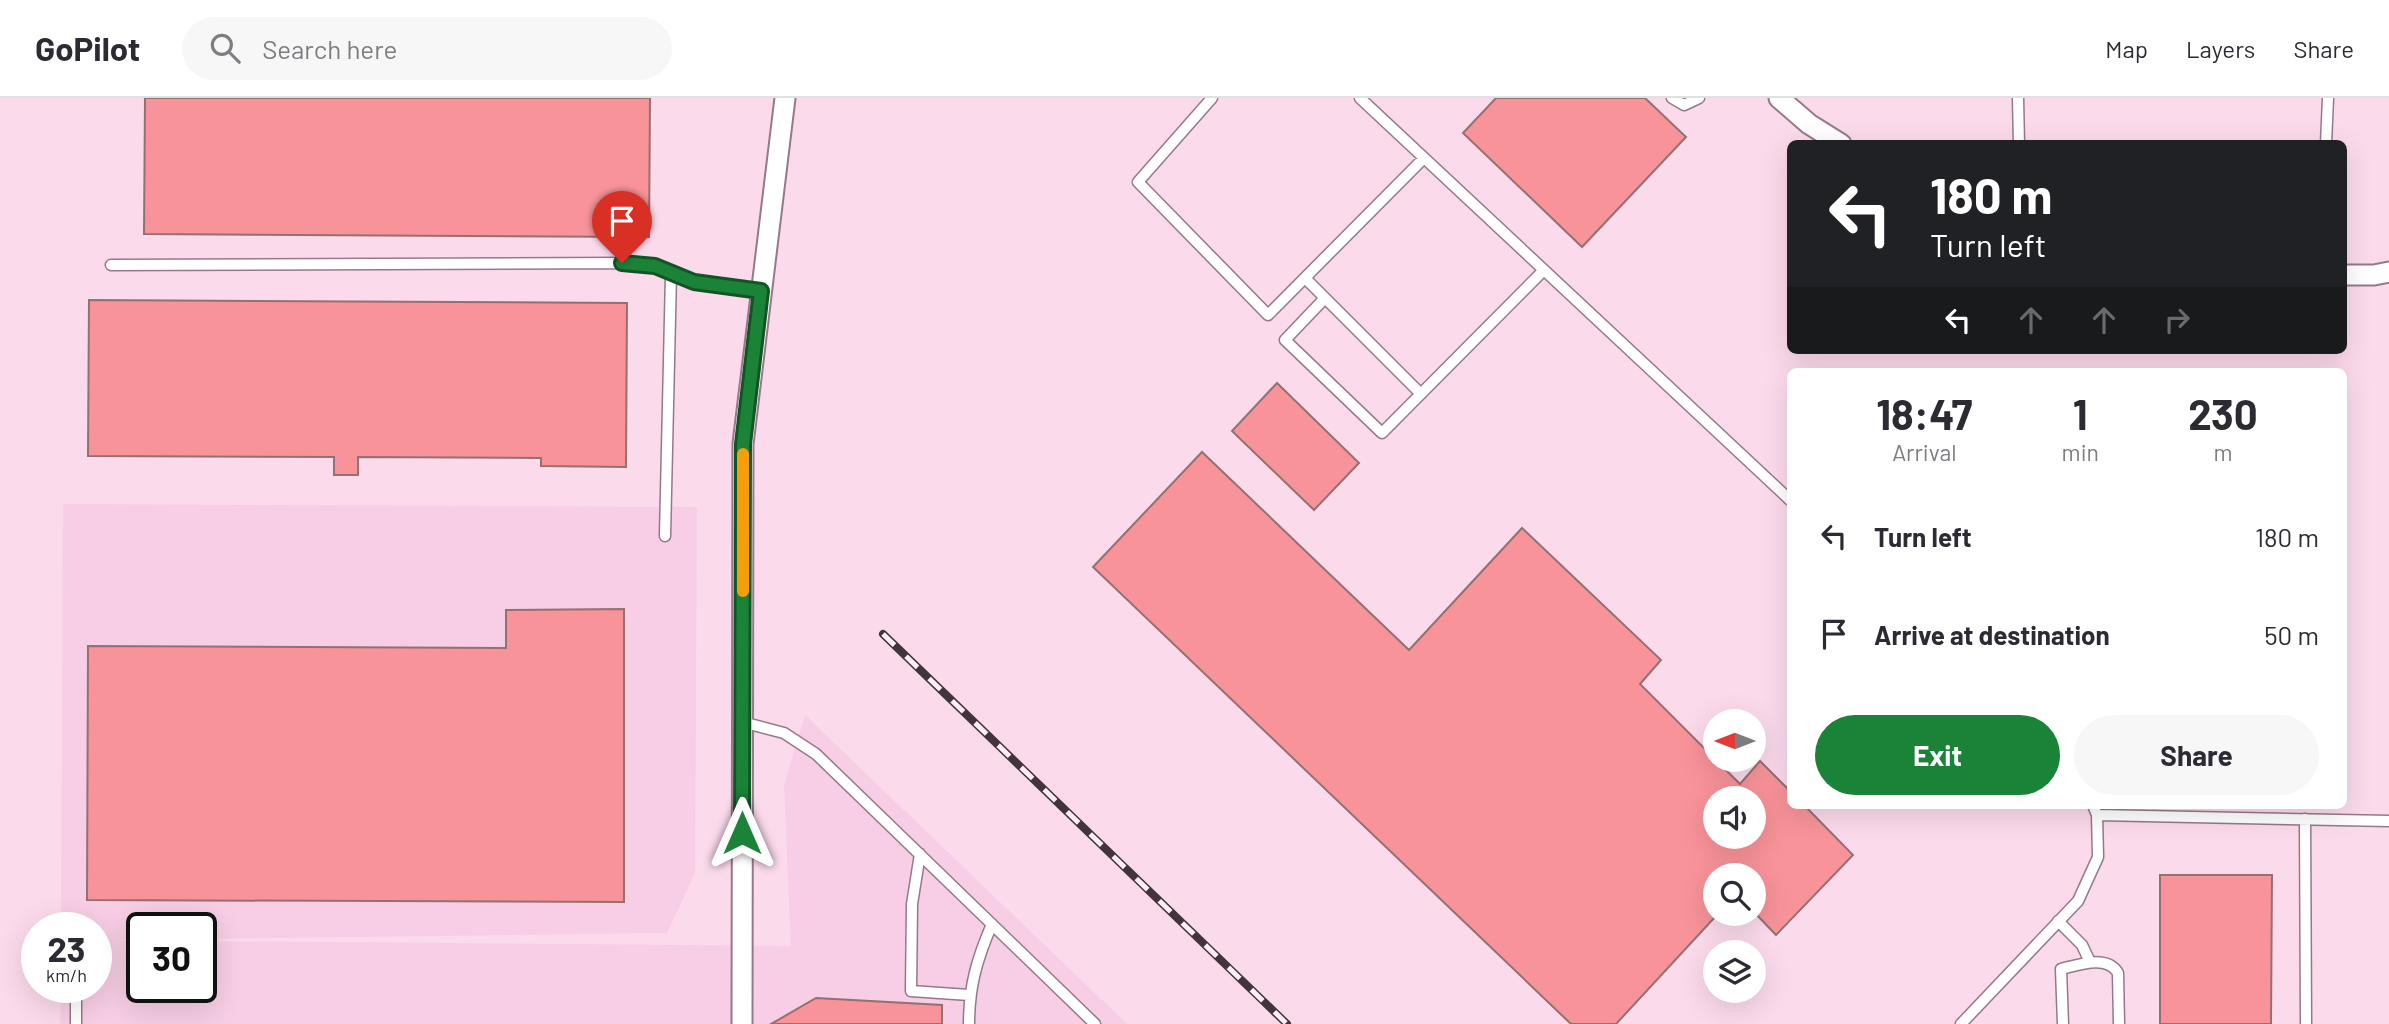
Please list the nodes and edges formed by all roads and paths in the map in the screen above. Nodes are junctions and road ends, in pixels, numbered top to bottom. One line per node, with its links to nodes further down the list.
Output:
1 (785, 98): 19 (street)
2 (1212, 98): 18 (lane)
3 (1360, 98): 12 (lane)
4 (1672, 98): 5 (lane)
5 (1699, 98)
6 (1779, 98): 9 (street)
7 (2018, 98): 10 (lane)
8 (2328, 98): 11 (lane)
9 (1835, 140)
10 (2019, 140)
11 (2326, 140)
12 (1424, 158): 14 (lane); 18 (lane)
13 (111, 265): 15 (lane)
14 (1544, 270): 21 (lane); 22 (lane)
15 (671, 274): 19 (lane); 23 (lane)
16 (2347, 275): 17 (street)
17 (2384, 277)
18 (1305, 278): 20 (lane)
19 (761, 291): 24 (street)
20 (1325, 298): 21 (lane); 21 (lane)
21 (1421, 394)
22 (1787, 497)
23 (665, 536)
24 (742, 722): 28 (lane); 35 (street)
25 (2095, 810): 26 (lane); 29 (lane)
26 (2305, 819): 27 (lane); 41 (lane)
27 (2389, 821)
28 (920, 854): 30 (lane); 32 (lane)
29 (2058, 921): 31 (lane); 38 (lane)
30 (992, 924): 32 (lane); 37 (lane)
31 (2090, 962): 39 (lane); 40 (lane)
32 (969, 995): 36 (lane)
33 (76, 1003): 34 (lane)
34 (76, 1024)
35 (742, 1024)
36 (969, 1024)
37 (1095, 1024)
38 (1961, 1024)
39 (2063, 1024)
40 (2119, 1024)
41 (2306, 1024)

